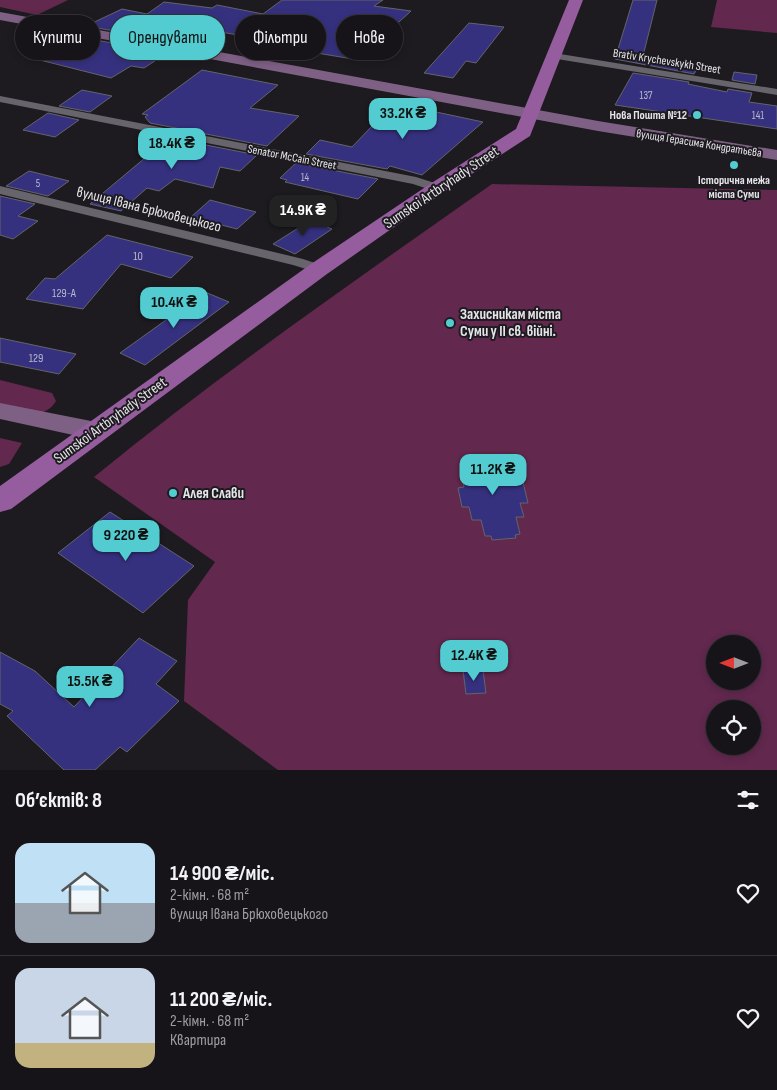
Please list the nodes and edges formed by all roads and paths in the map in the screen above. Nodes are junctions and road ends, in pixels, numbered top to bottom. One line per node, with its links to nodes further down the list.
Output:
1 (576, 0): 3 (main road, Sumskoi Artbryhady Street)
2 (0, 16): 6 (street, вулиця Герасима Кондратьєва)
3 (554, 56): 4 (street, Brativ Krychevskykh Street); 6 (main road, Sumskoi Artbryhady Street)
4 (777, 92)
5 (0, 99): 8 (street, Senator McCain Street)
6 (533, 113): 7 (street, вулиця Герасима Кондратьєва); 8 (main road, Sumskoi Artbryhady Street)
7 (777, 155)
8 (437, 188): 10 (main road, Sumskoi Artbryhady Street)
9 (0, 190): 10 (street, вулиця Івана Брюховецького)
10 (319, 269): 12 (main road, Sumskoi Artbryhady Street)
11 (0, 411): 12 (street)
12 (96, 431): 13 (main road, Sumskoi Artbryhady Street)
13 (0, 500)

